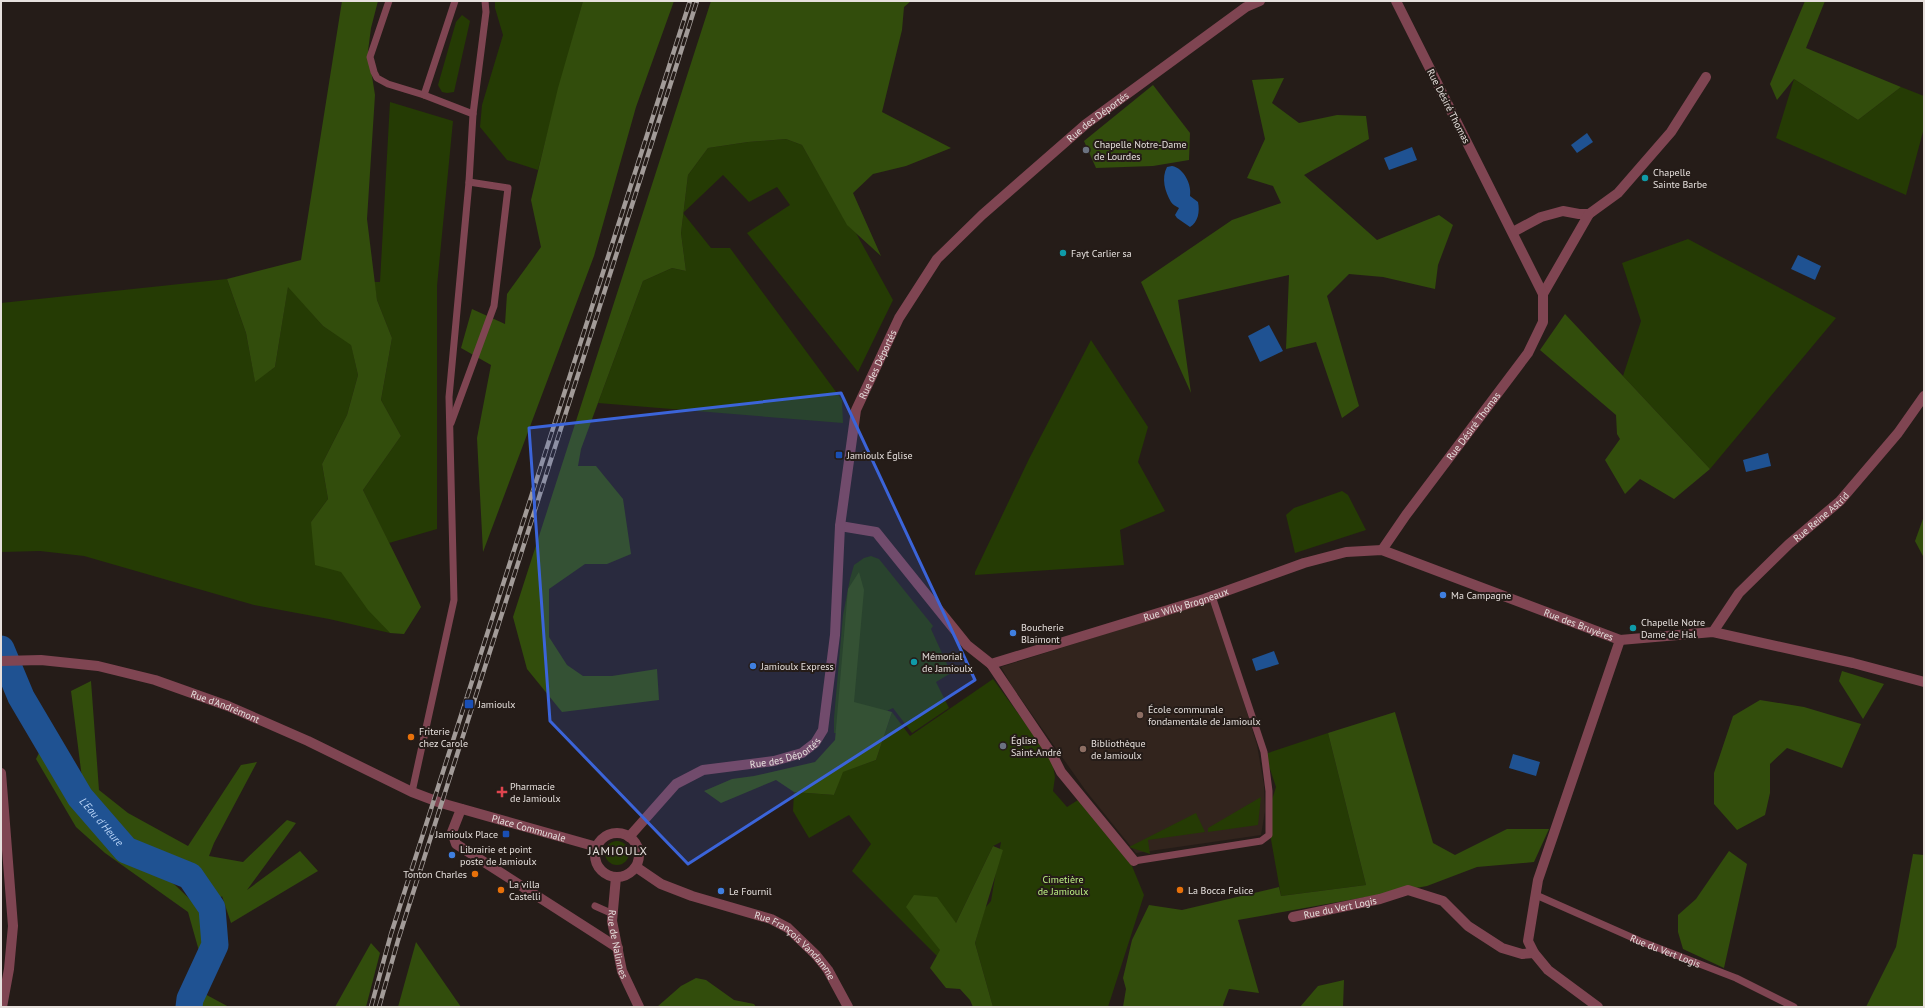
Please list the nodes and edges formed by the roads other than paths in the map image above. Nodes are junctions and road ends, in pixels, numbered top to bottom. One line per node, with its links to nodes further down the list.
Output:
1 (389, 1): 8 (lane)
2 (454, 1): 8 (lane)
3 (485, 1): 9 (lane)
4 (1260, 1): 6 (street, Rue des Déportés)
5 (1396, 1): 12 (street, Rue Désiré Thomas)
6 (1246, 4): 16 (street, Rue des Déportés)
7 (1706, 77): 11 (street, Rue Désiré Thomas)
8 (424, 95): 9 (lane)
9 (473, 114): 10 (lane)
10 (469, 182): 15 (lane); 15 (lane)
11 (1589, 214): 12 (street); 13 (street, Rue Désiré Thomas)
12 (1513, 232): 13 (street, Rue Désiré Thomas)
13 (1543, 294): 17 (street, Rue Désiré Thomas)
14 (1924, 396): 19 (street, Rue Reine Astrid)
15 (450, 427): 25 (lane)
16 (840, 526): 22 (street); 28 (street, Rue des Déportés)
17 (1382, 550): 18 (street, Rue Willy Brogneaux); 20 (street, Rue des Bruyères)
18 (1212, 596): 22 (street, Rue Willy Brogneaux); 30 (lane)
19 (1713, 632): 20 (street, Rue des Bruyères); 23 (street, Rue des Bruyères)
20 (1620, 640): 33 (street)
21 (1, 661): 25 (street, Rue d'Andrémont)
22 (991, 664): 30 (street)
23 (1924, 682)
24 (1, 773): 39 (street)
25 (412, 792): 26 (street, Rue d'Andrémont)
26 (435, 800): 27 (street, Place Communale)
27 (461, 809): 29 (street, Place Communale); 37 (street)
28 (629, 837): 29 (street); 31 (street)
29 (597, 847): 32 (street)
30 (1134, 861)
31 (636, 867): 32 (street); 41 (street, Rue François Vandamme)
32 (616, 877): 35 (street, Rue de Nalinnes)
33 (1536, 895): 38 (street); 43 (lane, Rue du Vert Logis)
34 (595, 906): 35 (lane)
35 (613, 914): 37 (street, Rue de Nalinnes)
36 (1293, 917): 38 (street, Rue du Vert Logis)
37 (618, 948): 40 (street, Rue de Nalinnes)
38 (1534, 953): 42 (street)
39 (2, 1007)
40 (639, 1007)
41 (848, 1007)
42 (1598, 1007)
43 (1794, 1007)

